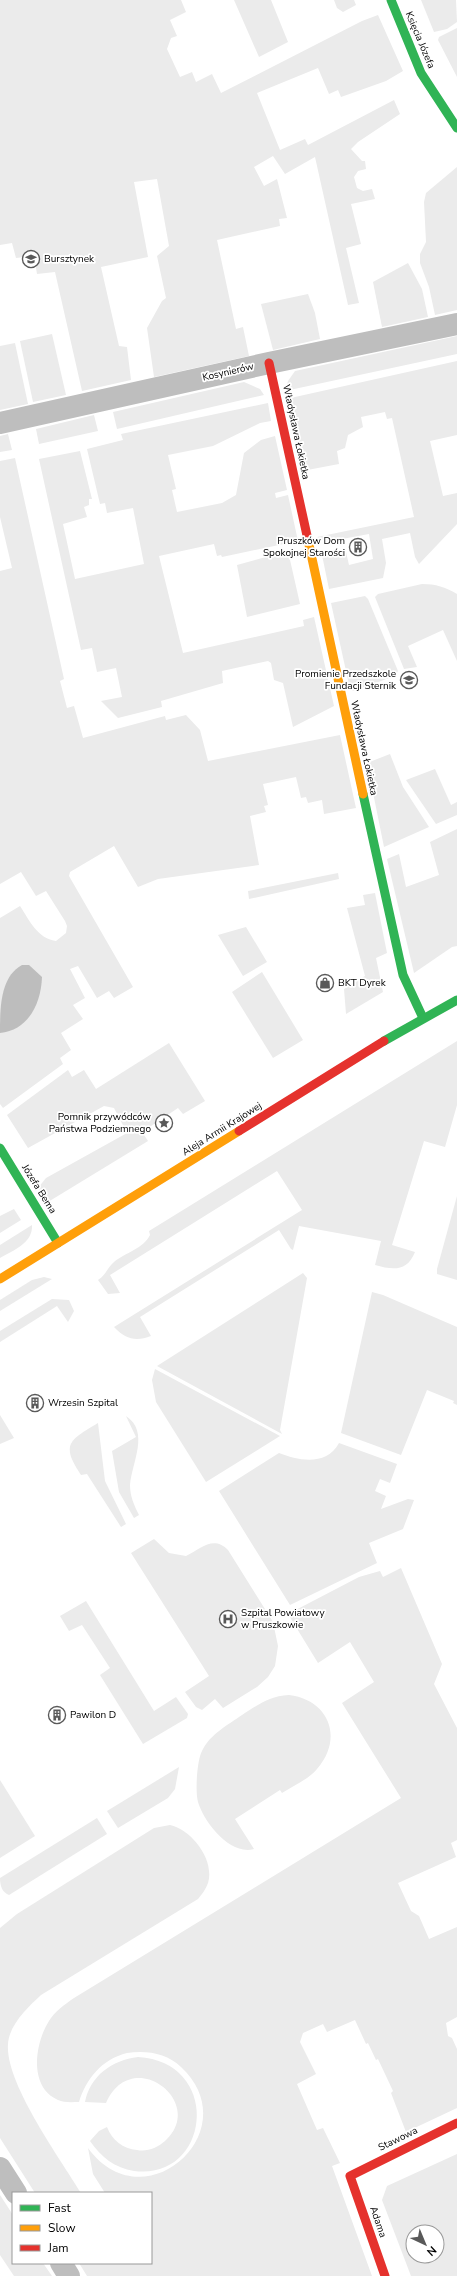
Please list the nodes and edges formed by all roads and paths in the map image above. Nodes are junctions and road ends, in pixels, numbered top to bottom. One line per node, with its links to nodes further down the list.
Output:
1 (392, 0): 2 (street, Księcia Józefa)
2 (457, 128)
3 (457, 324): 4 (street, Kosynierów)
4 (270, 363): 5 (street, Kosynierów); 7 (street, Władysława Łokietka)
5 (0, 423)
6 (457, 1000): 7 (street, Aleja Armii Krajowej)
7 (423, 1018): 9 (street, Aleja Armii Krajowej)
8 (0, 1148): 9 (street, Józefa Bema)
9 (58, 1243): 10 (street, Aleja Armii Krajowej)
10 (0, 1279)
11 (457, 2123): 13 (street, Stawowa)
12 (0, 2168): 14 (street)
13 (350, 2176): 17 (street, Adama)
14 (15, 2192)
15 (62, 2264): 16 (street)
16 (69, 2276)
17 (385, 2276)

